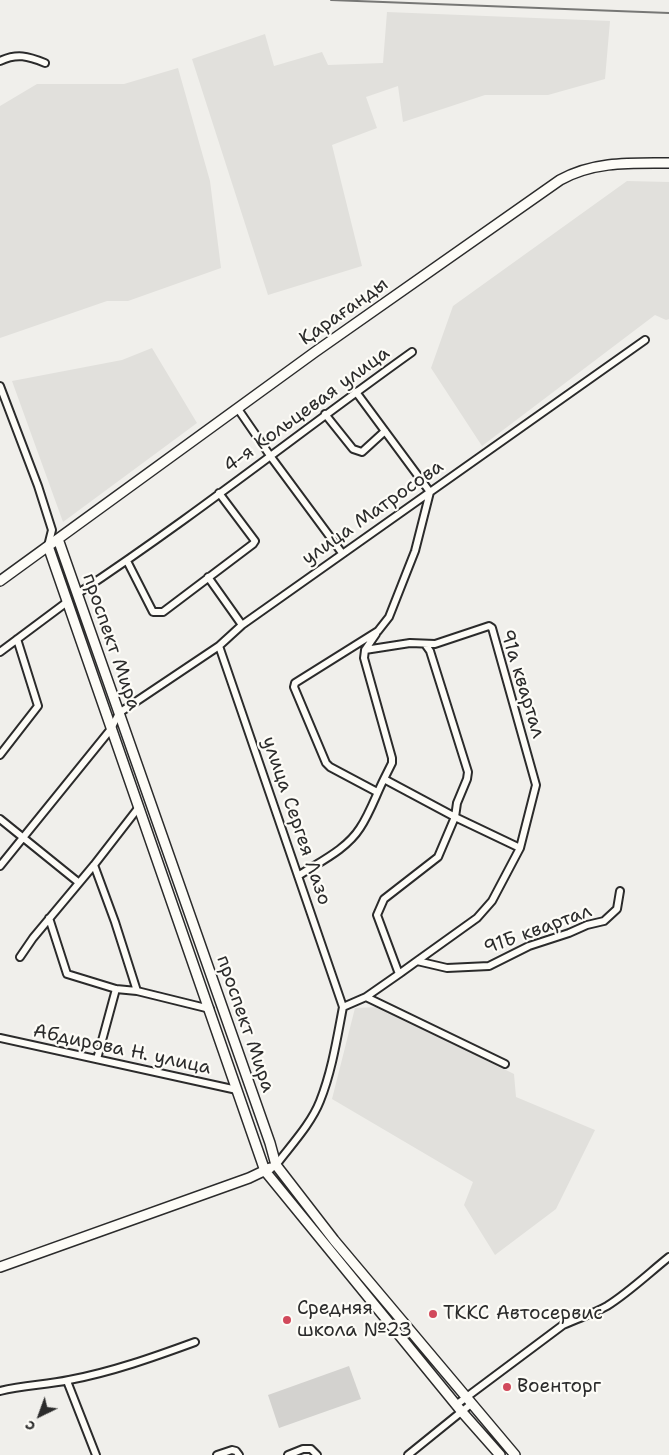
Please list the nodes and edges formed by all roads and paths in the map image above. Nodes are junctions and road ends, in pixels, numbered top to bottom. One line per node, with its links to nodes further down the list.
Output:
1 (0, 61): 2 (street)
2 (45, 63)
3 (669, 163): 8 (main road, Қарағанды)
4 (645, 340): 12 (street, улица Матросова)
5 (412, 352): 7 (street, 4-я Кольцевая улица)
6 (0, 386): 14 (street)
7 (356, 392): 9 (street, 4-я Кольцевая улица); 10 (street)
8 (238, 408): 11 (street); 15 (main road, Қарағанды)
9 (325, 414): 10 (street); 11 (street, 4-я Кольцевая улица)
10 (385, 431): 12 (street)
11 (271, 457): 13 (street, 4-я Кольцевая улица); 17 (street)
12 (430, 492): 17 (street, улица Матросова); 24 (street)
13 (219, 493): 18 (street, 4-я Кольцевая улица); 19 (street, 4-я Кольцевая улица)
14 (52, 530): 15 (street); 16 (street)
15 (58, 539): 16 (main road, Қарағанды); 21 (main road, проспект Мира)
16 (48, 546): 20 (main road, Қарағанды); 22 (main road, проспект Мира)
17 (342, 553): 23 (street, улица Матросова)
18 (127, 561): 19 (street, 4-я Кольцевая улица); 21 (street, 4-я Кольцевая улица)
19 (208, 577): 23 (street)
20 (0, 581)
21 (77, 594): 30 (main road, проспект Мира)
22 (67, 602): 25 (street); 31 (main road, проспект Мира)
23 (242, 625): 27 (street, улица Матросова)
24 (378, 631): 28 (street); 34 (street)
25 (17, 639): 29 (street); 32 (street)
26 (425, 644): 28 (street); 36 (street); 39 (street, 91а квартал)
27 (219, 646): 30 (street, улица Матросова); 42 (street, улица Сергея Лазо)
28 (365, 650): 33 (street)
29 (0, 652)
30 (119, 713): 31 (street); 58 (main road, проспект Мира)
31 (111, 729): 35 (main road, проспект Мира); 38 (street)
32 (0, 755)
33 (384, 779): 34 (street); 36 (street)
34 (377, 792): 42 (street)
35 (139, 807): 40 (street); 53 (main road, проспект Мира)
36 (455, 817): 39 (street); 48 (street)
37 (0, 819): 38 (street)
38 (24, 838): 41 (street); 43 (street)
39 (520, 848): 47 (street, 91Б квартал)
40 (94, 865): 43 (street); 50 (street)
41 (0, 866)
42 (298, 876): 52 (street, улица Сергея Лазо)
43 (78, 882): 45 (street)
44 (620, 891): 47 (street, 91Б квартал)
45 (49, 918): 46 (street); 49 (street)
46 (20, 957)
47 (417, 961): 48 (street, 91Б квартал)
48 (399, 974): 51 (street, 91Б квартал)
49 (116, 989): 50 (street); 55 (street)
50 (137, 991): 53 (street)
51 (366, 997): 52 (street); 56 (street)
52 (343, 1007): 58 (street, улица Сергея Лазо)
53 (210, 1009): 57 (main road, проспект Мира)
54 (0, 1038): 55 (street, Абдирова Н. улица)
55 (97, 1059): 57 (street, Абдирова Н. улица)
56 (505, 1064)
57 (237, 1090): 59 (main road, проспект Мира)
58 (276, 1165): 59 (main road); 65 (main road, проспект Мира)
59 (265, 1171): 61 (main road); 66 (main road, проспект Мира)
60 (669, 1257): 65 (street)
61 (0, 1267)
62 (195, 1342): 63 (street)
63 (67, 1381): 64 (street); 67 (street)
64 (0, 1391)
65 (468, 1401): 66 (street); 74 (main road, проспект Мира)
66 (459, 1408): 72 (street); 73 (main road, проспект Мира)
67 (96, 1455)
68 (216, 1455): 69 (street)
69 (238, 1455)
70 (288, 1455): 71 (street)
71 (317, 1455)
72 (408, 1455)
73 (500, 1455)
74 (515, 1455)

